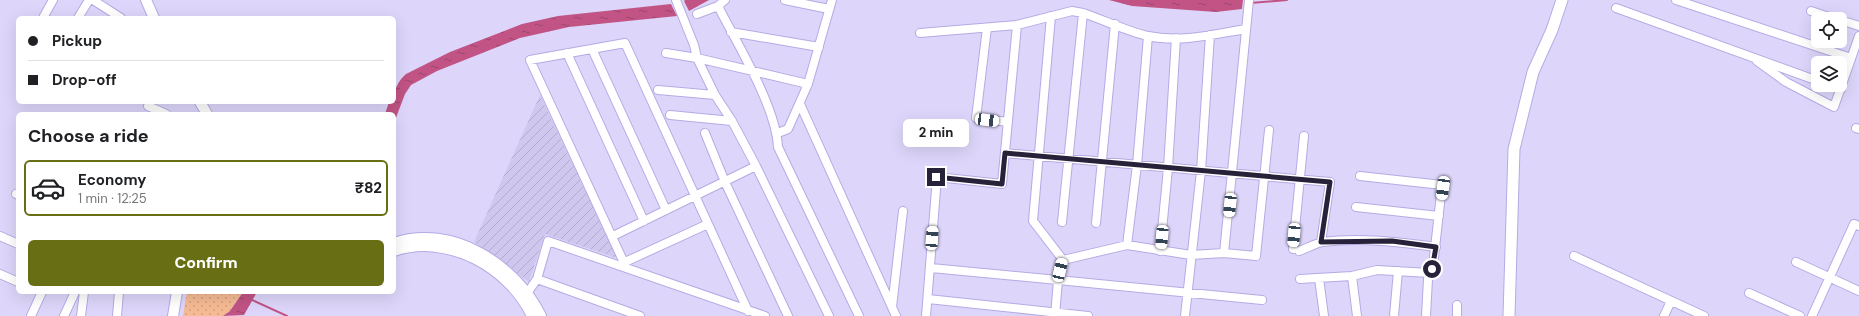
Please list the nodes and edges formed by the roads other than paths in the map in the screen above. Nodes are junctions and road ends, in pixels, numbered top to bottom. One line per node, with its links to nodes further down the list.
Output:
1 (54, 0): 19 (street)
2 (89, 0): 20 (street)
3 (93, 0): 21 (street)
4 (146, 0): 22 (street)
5 (725, 0): 12 (street)
6 (785, 0): 14 (street)
7 (832, 0): 14 (street)
8 (1248, 0): 29 (street)
9 (1562, 0): 146 (main road)
10 (1676, 0): 42 (street)
11 (677, 1): 41 (street)
12 (718, 6): 18 (street); 30 (street)
13 (1616, 8): 40 (street)
14 (829, 9): 36 (street)
15 (1810, 11): 16 (street)
16 (1813, 12)
17 (1083, 13): 23 (street); 25 (street); 62 (street)
18 (696, 14)
19 (44, 16)
20 (79, 16)
21 (117, 16)
22 (153, 16)
23 (1051, 16): 26 (street); 61 (street)
24 (1847, 22): 27 (street)
25 (1115, 24): 33 (street); 63 (street)
26 (1018, 25): 28 (street); 55 (street)
27 (1859, 26)
28 (987, 28): 31 (street); 55 (street)
29 (1246, 29): 32 (street); 68 (street)
30 (731, 32): 36 (street); 44 (street)
31 (920, 33)
32 (1210, 35): 35 (street); 67 (street)
33 (1148, 36): 35 (street); 64 (street)
34 (1859, 36): 42 (street)
35 (1176, 38): 66 (street)
36 (819, 47): 46 (street)
37 (592, 49): 38 (street); 73 (street); 75 (street)
38 (567, 53): 78 (street); 84 (street)
39 (666, 53): 41 (street)
40 (1748, 54): 45 (street); 48 (street)
41 (697, 58): 44 (street); 49 (street)
42 (1851, 58): 43 (street)
43 (1847, 69)
44 (751, 71): 46 (street); 58 (street)
45 (1811, 78)
46 (808, 84): 50 (street)
47 (658, 90): 49 (street)
48 (1839, 92)
49 (715, 95): 54 (street)
50 (800, 104): 58 (street); 122 (street)
51 (148, 106): 52 (street)
52 (162, 112)
53 (670, 115): 54 (street)
54 (732, 121): 65 (street)
55 (1008, 122): 60 (street)
56 (1269, 130): 69 (street)
57 (705, 133): 72 (street)
58 (778, 133): 136 (street)
59 (1304, 136): 71 (street)
60 (1005, 153): 61 (street); 98 (street)
61 (1040, 156): 62 (street); 95 (street)
62 (1069, 158): 63 (street); 79 (street)
63 (1102, 162): 64 (street); 80 (street)
64 (1137, 165): 66 (street); 88 (street)
65 (756, 166): 72 (street); 135 (street)
66 (1168, 168): 67 (street); 91 (street)
67 (1201, 171): 68 (street); 93 (street)
68 (1233, 174): 69 (street); 92 (street)
69 (1264, 176): 71 (street); 92 (street)
70 (1360, 176): 77 (street)
71 (1299, 180): 86 (street); 86 (street)
72 (725, 182): 73 (street); 134 (street)
73 (695, 196): 75 (street); 81 (street)
74 (1356, 207): 77 (street)
75 (666, 210): 78 (street)
76 (903, 211): 122 (street)
77 (1439, 216): 89 (street)
78 (644, 221): 84 (street)
79 (1062, 222)
80 (1096, 223)
81 (708, 224): 97 (street); 123 (street)
82 (1859, 226): 104 (street)
83 (0, 236): 87 (street)
84 (613, 236): 97 (street)
85 (396, 242): 131 (street)
86 (1321, 242): 89 (street)
87 (16, 243)
88 (1127, 245): 91 (street); 95 (street)
89 (1436, 247): 100 (street)
90 (396, 250): 130 (street)
91 (1160, 251): 93 (street)
92 (1224, 253): 93 (street)
93 (1191, 255): 111 (street)
94 (1574, 256): 120 (street)
95 (1063, 260): 107 (street)
96 (1796, 262): 104 (street)
97 (625, 265): 105 (street); 123 (street)
98 (930, 268): 107 (street); 118 (street)
99 (1398, 271): 100 (street); 102 (street); 143 (street)
100 (1430, 273): 144 (street)
101 (0, 274): 108 (street)
102 (1352, 276): 103 (street); 142 (street)
103 (1319, 278): 106 (street); 141 (street)
104 (1830, 278): 109 (street); 150 (street)
105 (538, 279): 110 (street); 132 (street)
106 (1300, 279)
107 (1058, 280): 111 (street); 124 (street)
108 (16, 281)
109 (1859, 291)
110 (528, 292)
111 (1188, 293): 119 (street); 140 (street)
112 (1749, 293): 149 (street)
113 (41, 294): 125 (street)
114 (74, 294): 126 (street)
115 (84, 294): 127 (street)
116 (119, 294): 128 (street)
117 (177, 294): 129 (street)
118 (928, 300): 124 (street); 138 (street)
119 (1262, 300)
120 (1671, 301): 147 (street); 148 (street)
121 (1457, 305): 145 (street)
122 (892, 308): 137 (street)
123 (748, 311): 133 (street)
124 (1055, 314): 139 (street)
125 (31, 316)
126 (64, 316)
127 (81, 316)
128 (116, 316)
129 (173, 316)
130 (532, 316)
131 (541, 316)
132 (640, 316)
133 (765, 316)
134 (788, 316)
135 (829, 316)
136 (859, 316)
137 (896, 316)
138 (926, 316)
139 (1088, 316)
140 (1185, 316)
141 (1324, 316)
142 (1357, 316)
143 (1394, 316)
144 (1426, 316)
145 (1457, 316)
146 (1510, 316)
147 (1664, 316)
148 (1704, 316)
149 (1800, 316)
150 (1812, 316)

